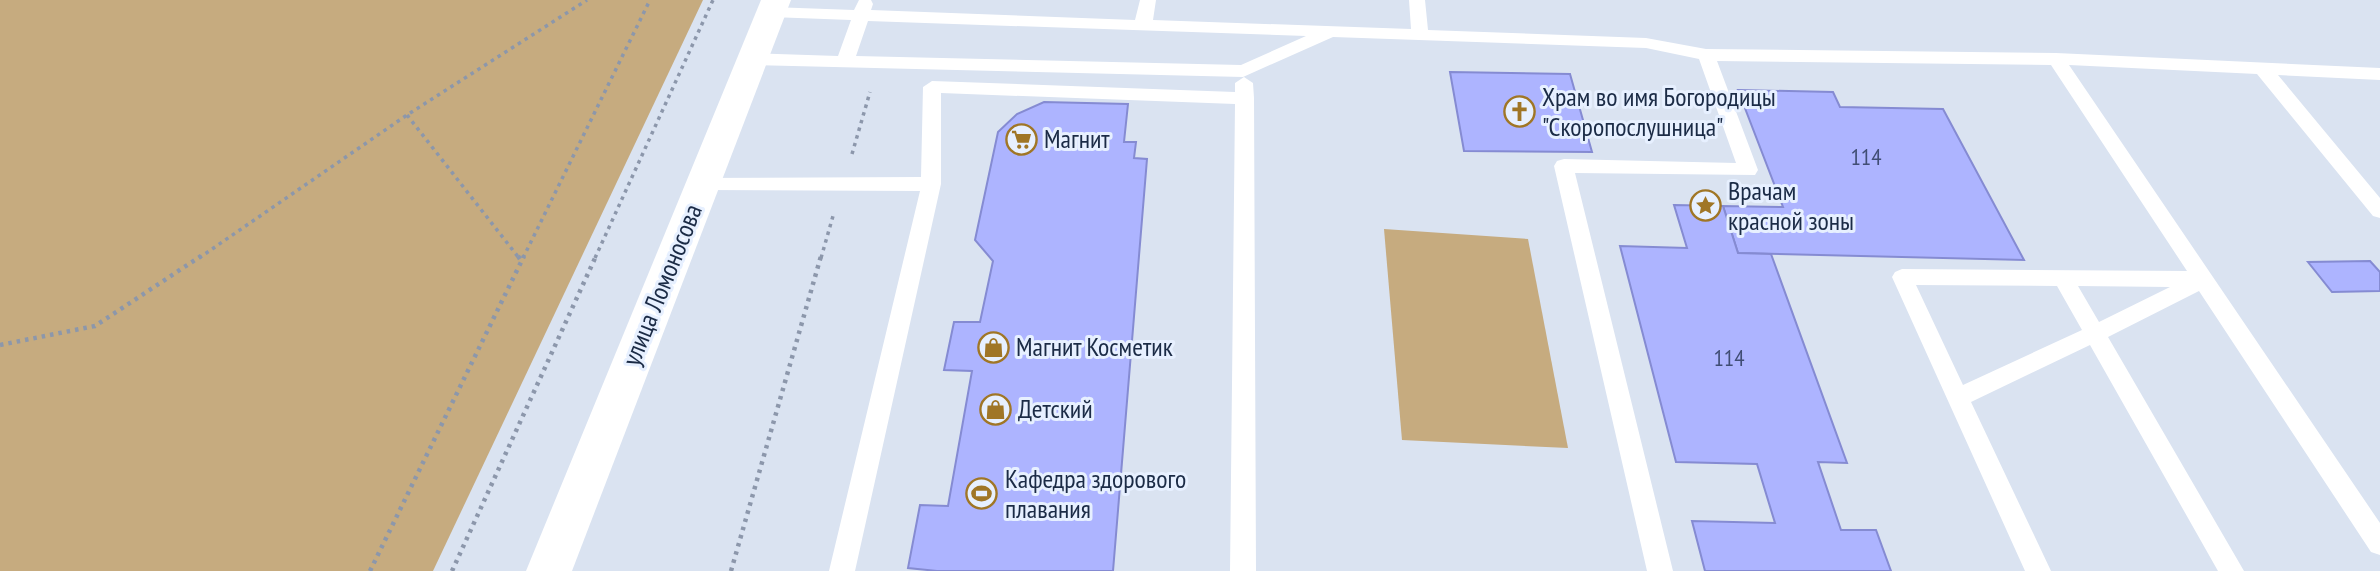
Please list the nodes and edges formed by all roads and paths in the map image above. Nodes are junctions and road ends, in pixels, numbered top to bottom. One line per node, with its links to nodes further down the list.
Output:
1 (586, 0): 20 (path)
2 (650, 0): 27 (path)
3 (713, 0): 35 (path)
4 (1148, 0): 8 (lane)
5 (1417, 0): 10 (lane)
6 (773, 6): 7 (lane); 12 (main road, улица Ломоносова)
7 (864, 7): 8 (lane); 14 (lane)
8 (1143, 25): 9 (lane)
9 (1331, 32): 10 (lane); 17 (lane)
10 (1420, 35): 11 (lane)
11 (1706, 55): 13 (lane); 40 (lane)
12 (751, 59): 14 (lane); 22 (main road, улица Ломоносова)
13 (2056, 59): 16 (lane); 28 (lane)
14 (845, 61): 15 (lane)
15 (909, 63): 17 (lane); 23 (path)
16 (2263, 69): 18 (lane); 21 (lane)
17 (1243, 71): 19 (lane)
18 (2380, 74)
19 (1245, 98): 24 (lane); 39 (lane)
20 (407, 115): 27 (path); 31 (path)
21 (2356, 181): 25 (lane); 26 (lane)
22 (702, 183): 23 (lane); 36 (main road, улица Ломоносова)
23 (843, 183): 24 (lane); 37 (path)
24 (931, 184): 38 (lane)
25 (2380, 184)
26 (2380, 211)
27 (522, 262): 34 (path)
28 (2204, 279): 29 (lane); 30 (lane); 33 (lane)
29 (2064, 280): 30 (lane); 32 (lane)
30 (2094, 334): 32 (lane); 42 (lane)
31 (0, 345)
32 (1957, 398): 41 (lane)
33 (2380, 544)
34 (370, 571)
35 (453, 571)
36 (549, 571)
37 (731, 571)
38 (842, 571)
39 (1243, 571)
40 (1660, 571)
41 (2038, 571)
42 (2231, 571)

